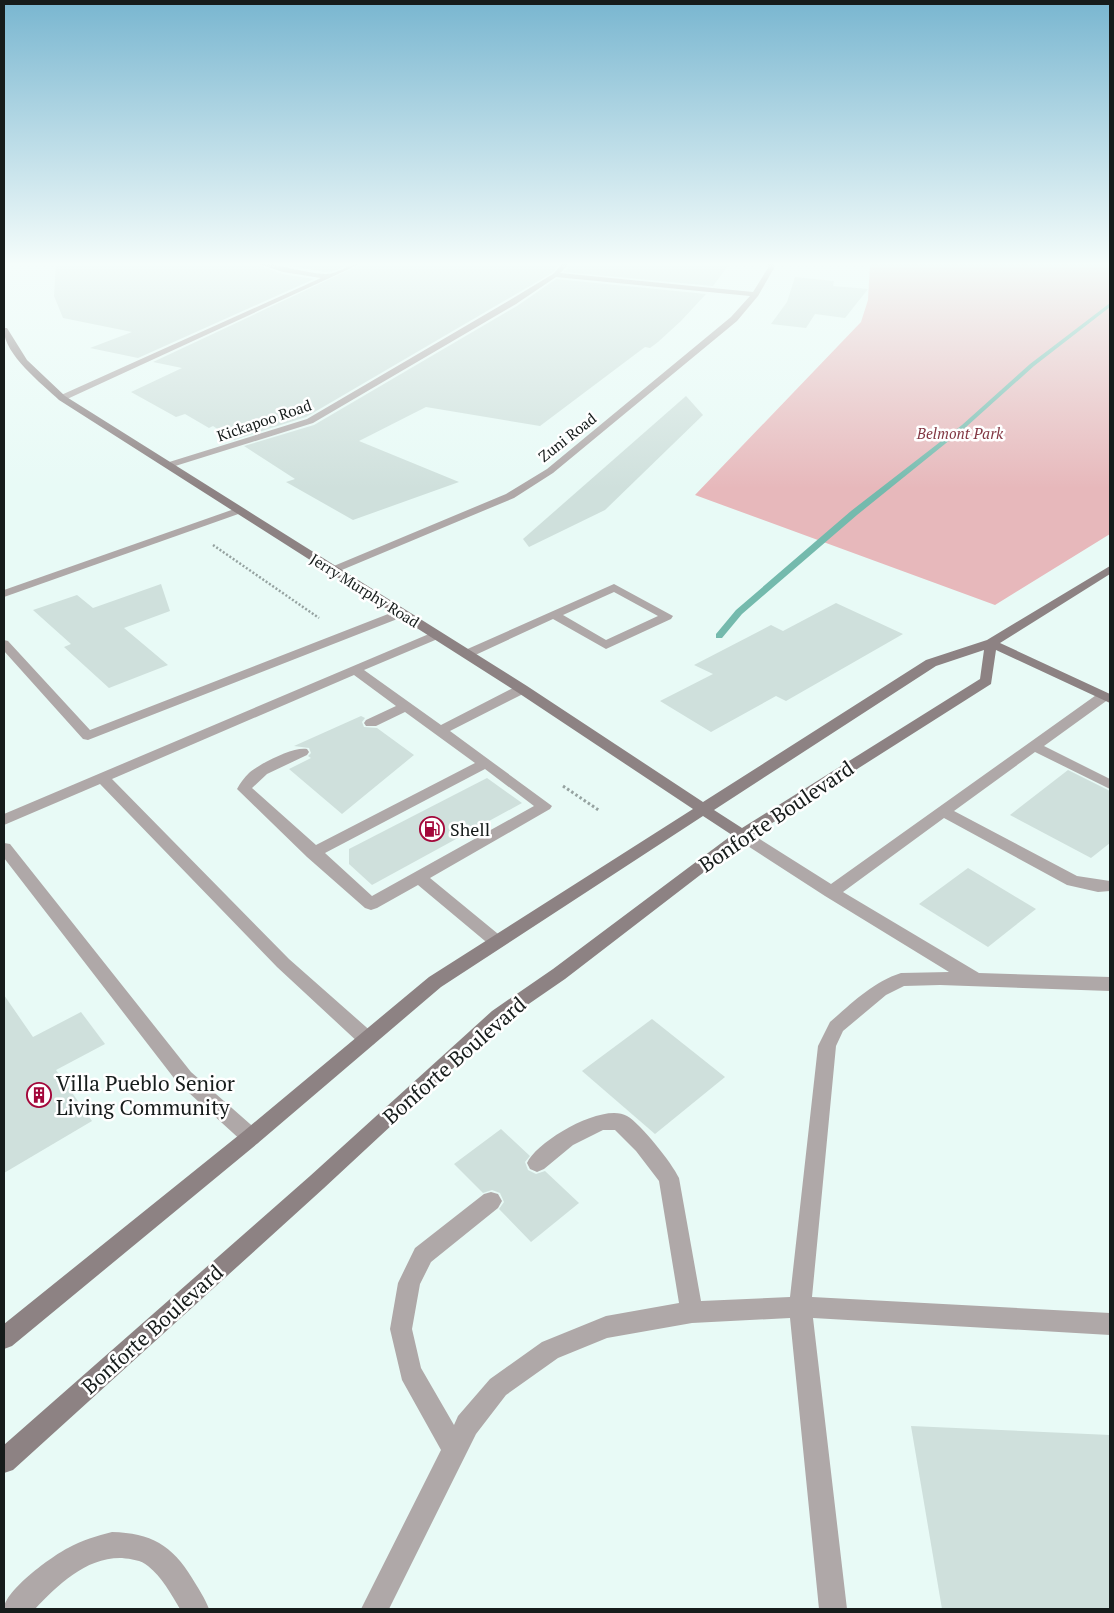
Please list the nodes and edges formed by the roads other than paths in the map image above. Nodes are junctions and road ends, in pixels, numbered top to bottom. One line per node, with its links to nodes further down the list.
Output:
1 (9, 338): 5 (main road, Jerry Murphy Road)
2 (194, 338): 5 (street)
3 (451, 338): 6 (street, Kickapoo Road)
4 (712, 338): 9 (street, Zuni Road)
5 (62, 398): 6 (main road, Jerry Murphy Road)
6 (169, 465): 7 (main road, Jerry Murphy Road)
7 (240, 510): 9 (main road, Jerry Murphy Road); 10 (street)
8 (1110, 568): 14 (main road)
9 (333, 570): 11 (main road, Jerry Murphy Road)
10 (4, 594)
11 (402, 613): 13 (main road, Jerry Murphy Road); 15 (street)
12 (554, 615): 12 (street); 16 (street)
13 (436, 635): 16 (main road, Jerry Murphy Road); 17 (street)
14 (992, 643): 19 (main road); 28 (main road); 31 (main road, Bonforte Boulevard)
15 (4, 644)
16 (467, 654): 18 (main road, Jerry Murphy Road)
17 (355, 670): 20 (street); 26 (street)
18 (522, 689): 22 (street); 28 (main road, Jerry Murphy Road)
19 (1107, 697): 23 (street)
20 (406, 706): 21 (street); 22 (street)
21 (371, 723)
22 (440, 731): 25 (street)
23 (1033, 746): 27 (street); 29 (street)
24 (302, 752): 33 (street)
25 (486, 763): 33 (street); 34 (street)
26 (102, 778): 30 (street); 40 (street)
27 (1110, 785)
28 (704, 809): 31 (main road, Jerry Murphy Road); 37 (main road)
29 (943, 811): 35 (street); 36 (street)
30 (4, 820)
31 (742, 835): 36 (street); 49 (main road, Bonforte Boulevard)
32 (4, 848): 41 (street)
33 (314, 853): 34 (street)
34 (419, 877): 37 (street)
35 (1110, 886)
36 (831, 892): 38 (street)
37 (497, 942): 40 (main road)
38 (976, 979): 39 (street); 44 (street)
39 (1110, 984)
40 (368, 1039): 41 (main road)
41 (251, 1138): 47 (main road)
42 (537, 1163): 45 (street)
43 (491, 1201): 48 (street)
44 (800, 1307): 45 (street); 46 (street); 53 (street)
45 (692, 1312): 48 (street)
46 (1110, 1324)
47 (4, 1338)
48 (455, 1450): 52 (street)
49 (4, 1461)
50 (16, 1609): 51 (street)
51 (195, 1609)
52 (375, 1609)
53 (833, 1609)

